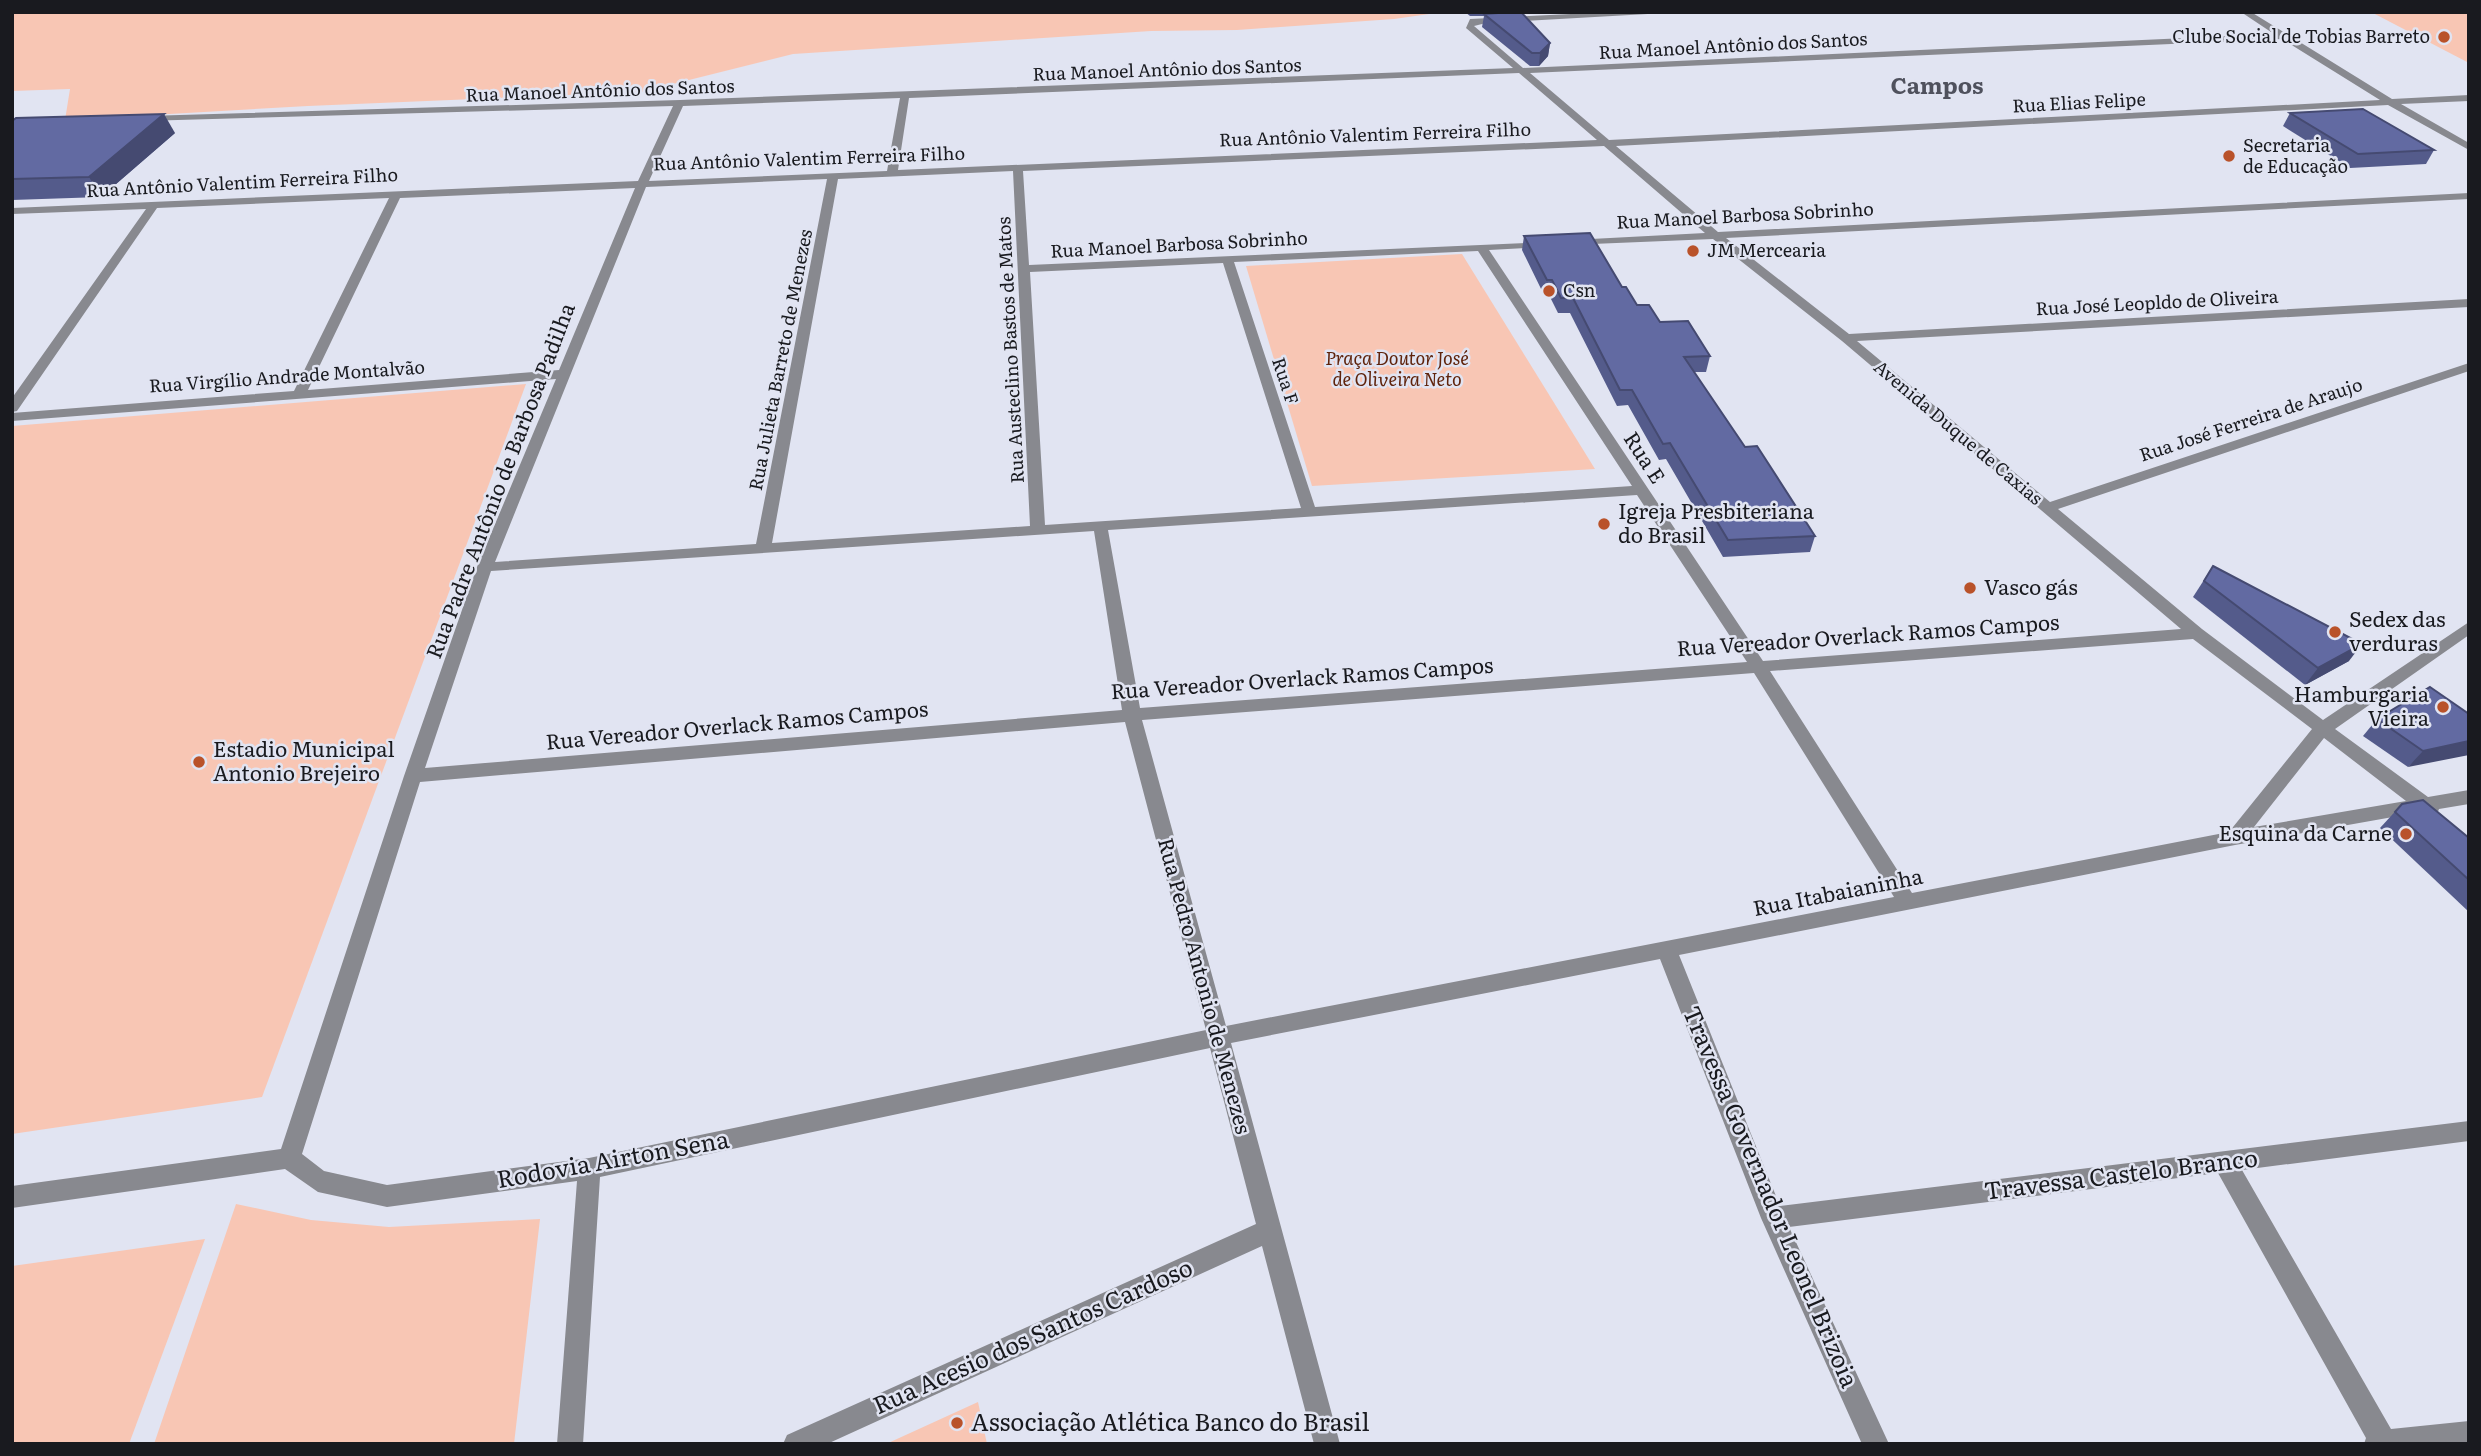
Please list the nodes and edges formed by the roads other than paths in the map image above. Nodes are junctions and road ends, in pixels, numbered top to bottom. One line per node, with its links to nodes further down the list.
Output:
1 (1679, 12): 4 (street, Avenida Duque de Caxias)
2 (2245, 12): 3 (street)
3 (2282, 36): 4 (street, Rua Manoel Antônio dos Santos); 7 (street)
4 (1523, 72): 5 (street, Rua Manoel Antônio dos Santos); 10 (street, Avenida Duque de Caxias)
5 (905, 95): 8 (street, Rua Manoel Antônio dos Santos); 13 (street)
6 (2469, 98): 7 (street, Rua Elias Felipe)
7 (2390, 102): 10 (street, Rua Elias Felipe); 11 (street)
8 (678, 105): 9 (street, Rua Manoel Antônio dos Santos); 15 (street, Rua Padre Antônio de Barbosa Padilha)
9 (136, 120)
10 (1607, 143): 12 (street, Rua Antônio Valentim Ferreira Filho); 20 (street, Avenida Duque de Caxias)
11 (2469, 148)
12 (1018, 168): 13 (street, Rua Antônio Valentim Ferreira Filho); 25 (street, Rua Austeclino Bastos de Matos)
13 (892, 173): 14 (street, Rua Antônio Valentim Ferreira Filho)
14 (833, 176): 15 (street, Rua Antônio Valentim Ferreira Filho); 38 (street, Rua Julieta Barreto de Menezes)
15 (642, 184): 16 (street, Rua Antônio Valentim Ferreira Filho); 29 (street, Rua Padre Antônio de Barbosa Padilha)
16 (396, 194): 18 (street, Rua Antônio Valentim Ferreira Filho); 30 (street)
17 (2469, 196): 20 (street, Rua Manoel Barbosa Sobrinho)
18 (154, 205): 19 (street, Rua Antônio Valentim Ferreira Filho); 31 (street)
19 (12, 211)
20 (1716, 236): 21 (street, Rua Manoel Barbosa Sobrinho); 27 (street, Avenida Duque de Caxias)
21 (1564, 243)
22 (1550, 244): 23 (street, Rua Manoel Barbosa Sobrinho)
23 (1482, 247): 24 (street, Rua Manoel Barbosa Sobrinho); 33 (street, Rua E)
24 (1228, 261): 25 (street, Rua Manoel Barbosa Sobrinho); 35 (street, Rua F)
25 (1023, 270): 37 (street, Rua Austeclino Bastos de Matos)
26 (2469, 303): 27 (street, Rua José Leopldo de Oliveira)
27 (1846, 338): 34 (street, Avenida Duque de Caxias)
28 (2469, 367): 34 (street, Rua José Ferreira de Araujo)
29 (564, 374): 30 (street, Rua Virgílio Andrade Montalvão); 39 (street, Rua Padre Antônio de Barbosa Padilha)
30 (300, 393): 32 (street, Rua Virgílio Andrade Montalvão)
31 (12, 408)
32 (12, 417)
33 (1640, 490): 35 (street); 42 (street, Rua E)
34 (2046, 508): 41 (street, Avenida Duque de Caxias)
35 (1309, 511): 36 (street)
36 (1100, 525): 37 (street); 43 (street, Rua Pedro Antonio de Menezes)
37 (1038, 530): 38 (street)
38 (763, 549): 39 (street)
39 (485, 567): 45 (street, Rua Padre Antônio de Barbosa Padilha)
40 (2469, 627): 44 (street)
41 (2196, 633): 42 (street, Rua Vereador Overlack Ramos Campos); 44 (street, Avenida Duque de Caxias)
42 (1759, 667): 43 (street, Rua Vereador Overlack Ramos Campos); 50 (street, Rua E)
43 (1132, 715): 45 (street, Rua Vereador Overlack Ramos Campos); 52 (street, Rua Pedro Antonio de Menezes)
44 (2322, 729): 47 (street, Avenida Duque de Caxias); 49 (street)
45 (413, 776): 54 (street, Rua Padre Antônio de Barbosa Padilha)
46 (2469, 797): 47 (street, Rua Itabaianinha)
47 (2425, 805): 48 (street, Avenida Duque de Caxias); 49 (street, Rua Itabaianinha)
48 (2442, 821)
49 (2235, 838): 50 (street, Rua Itabaianinha)
50 (1908, 903): 51 (street, Rua Itabaianinha)
51 (1666, 949): 52 (street, Rua Itabaianinha); 58 (street, Travessa Governador Leonel Brizoia)
52 (1216, 1037): 56 (street, Rodovia Airton Sena); 59 (street, Rua Pedro Antonio de Menezes)
53 (2469, 1131): 55 (street, Travessa Castelo Branco)
54 (289, 1158): 56 (street, Rodovia Airton Sena); 57 (street)
55 (2225, 1163): 58 (street, Travessa Castelo Branco); 61 (street)
56 (589, 1168): 62 (street)
57 (12, 1196)
58 (1773, 1218): 65 (street, Travessa Governador Leonel Brizoia)
59 (1270, 1230): 63 (street, Rua Acesio dos Santos Cardoso); 64 (street, Rua Pedro Antonio de Menezes)
60 (2469, 1434): 61 (street)
61 (2384, 1443): 66 (street)
62 (570, 1444)
63 (796, 1444)
64 (1326, 1444)
65 (1876, 1444)
66 (2377, 1444)

